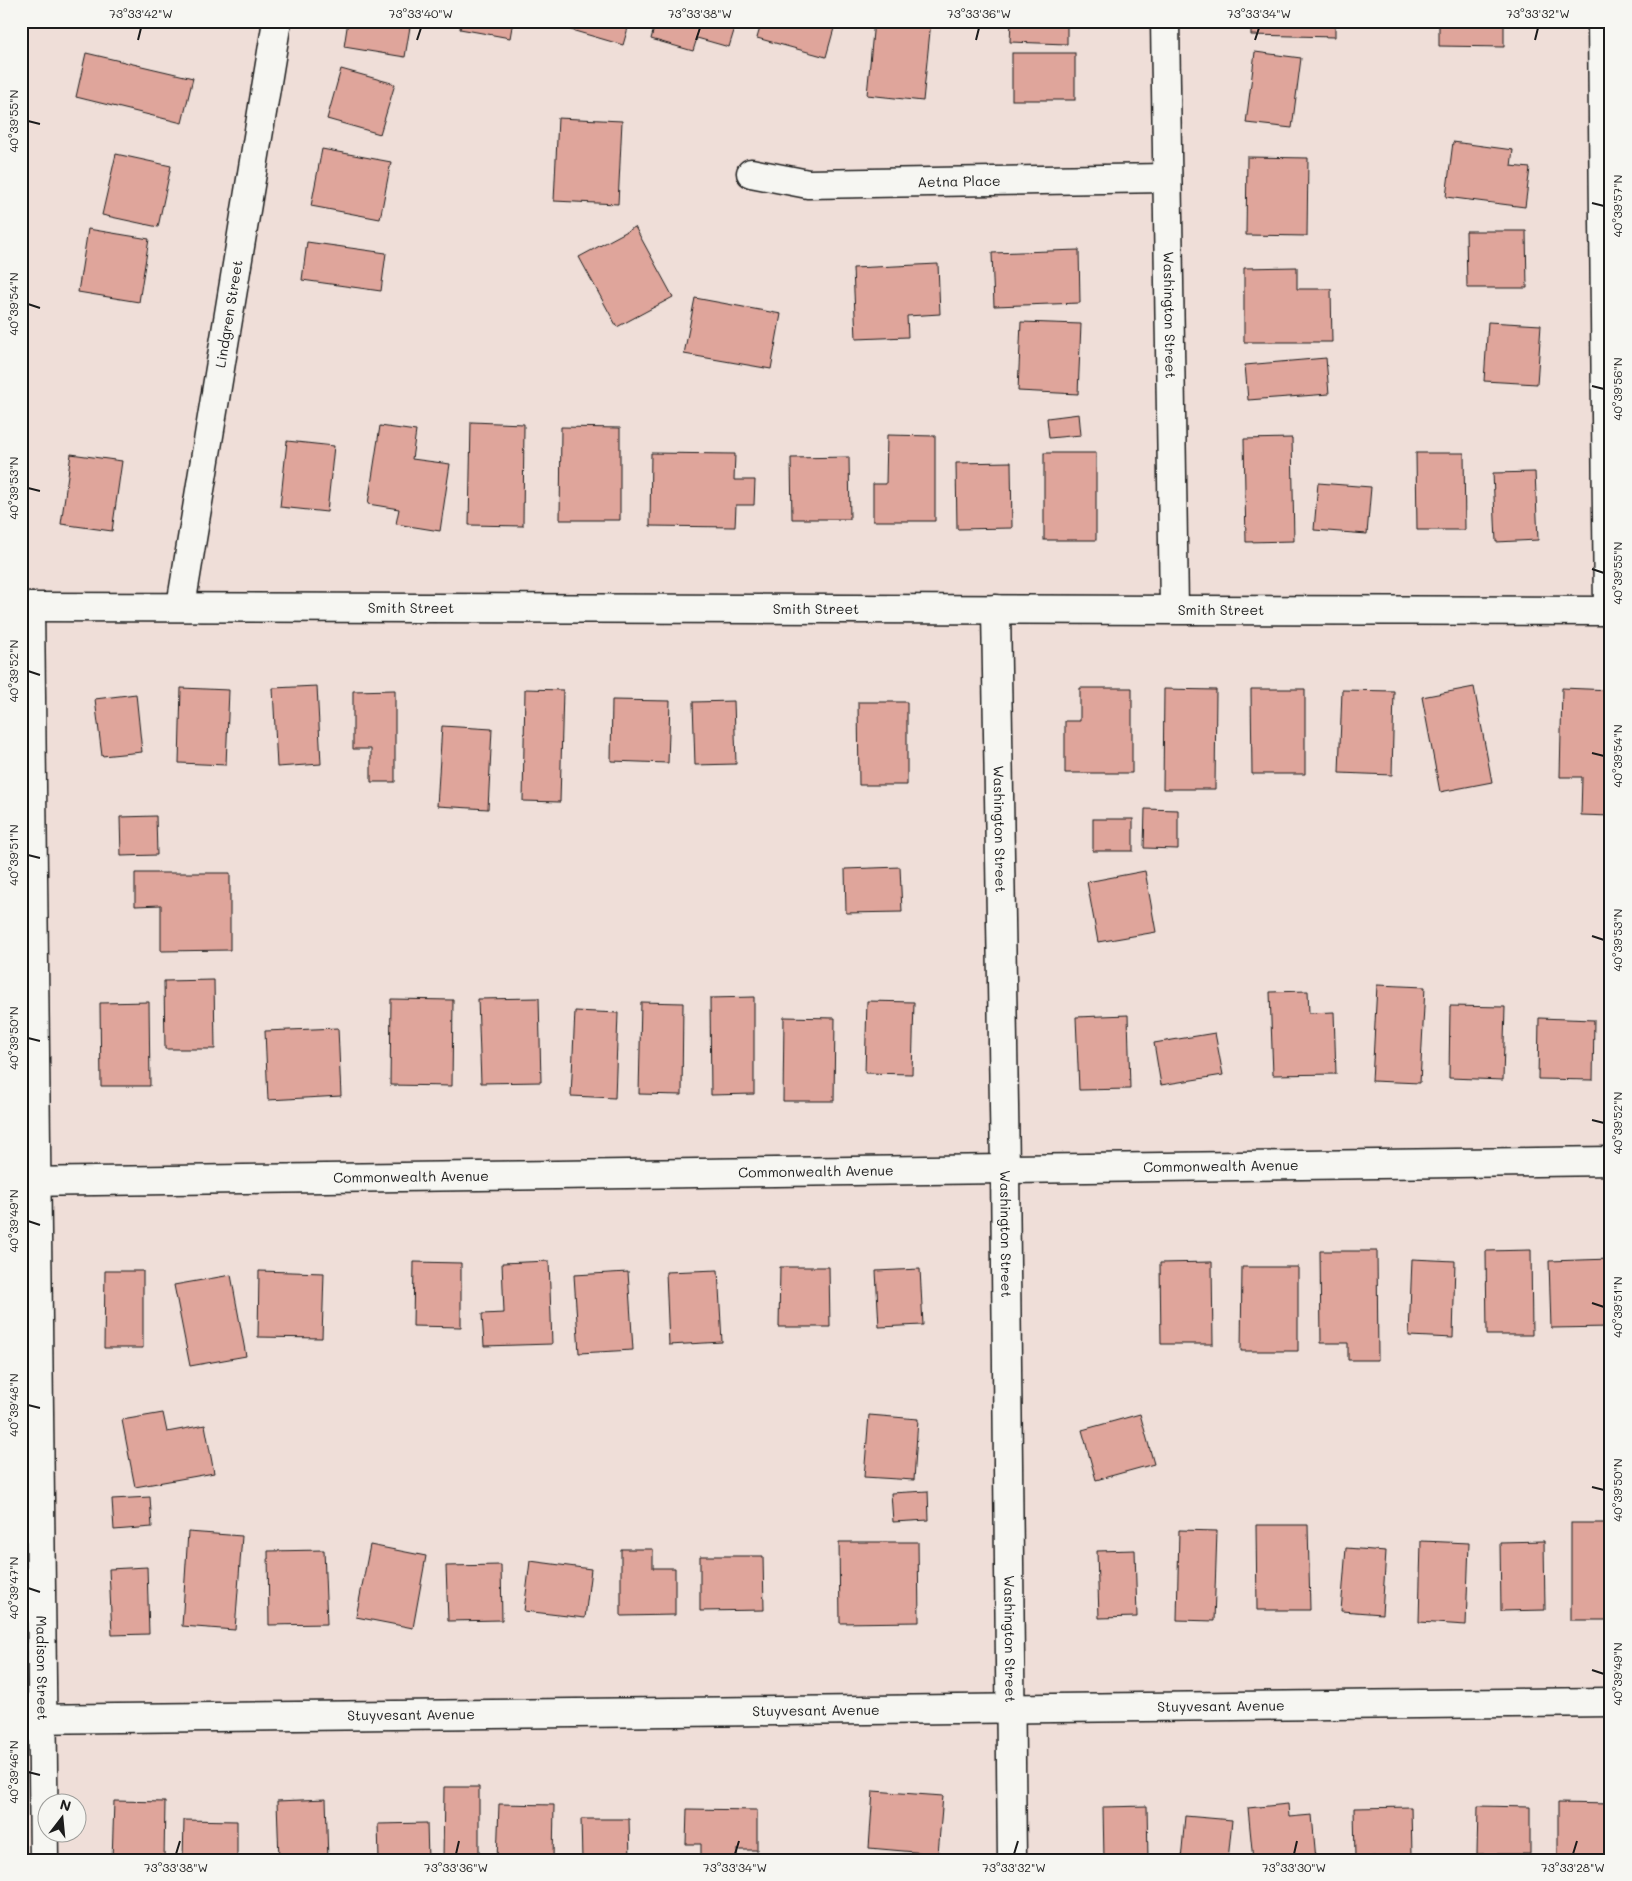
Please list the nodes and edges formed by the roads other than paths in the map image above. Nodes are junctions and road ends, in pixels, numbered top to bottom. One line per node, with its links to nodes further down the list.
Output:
1 (277, 21): 6 (street, Lindgren Street)
2 (1165, 21): 5 (street, Washington Street)
3 (1602, 21): 10 (street)
4 (751, 174): 5 (street, Aetna Place)
5 (1166, 178): 8 (street, Washington Street)
6 (181, 606): 7 (street, Smith Street); 9 (street, Smith Street)
7 (25, 607): 13 (street, Madison Street)
8 (1174, 608): 9 (street, Smith Street); 10 (street, Smith Street)
9 (996, 609): 12 (street, Washington Street)
10 (1609, 611)
11 (1611, 1161): 12 (street, Commonwealth Avenue)
12 (1005, 1168): 13 (street, Commonwealth Avenue); 15 (street, Washington Street)
13 (29, 1182): 16 (street, Madison Street)
14 (1611, 1702): 15 (street, Stuyvesant Avenue)
15 (1010, 1709): 16 (street, Stuyvesant Avenue); 18 (street, Washington Street)
16 (32, 1719): 17 (street, Madison Street)
17 (44, 1860)
18 (1012, 1860)

